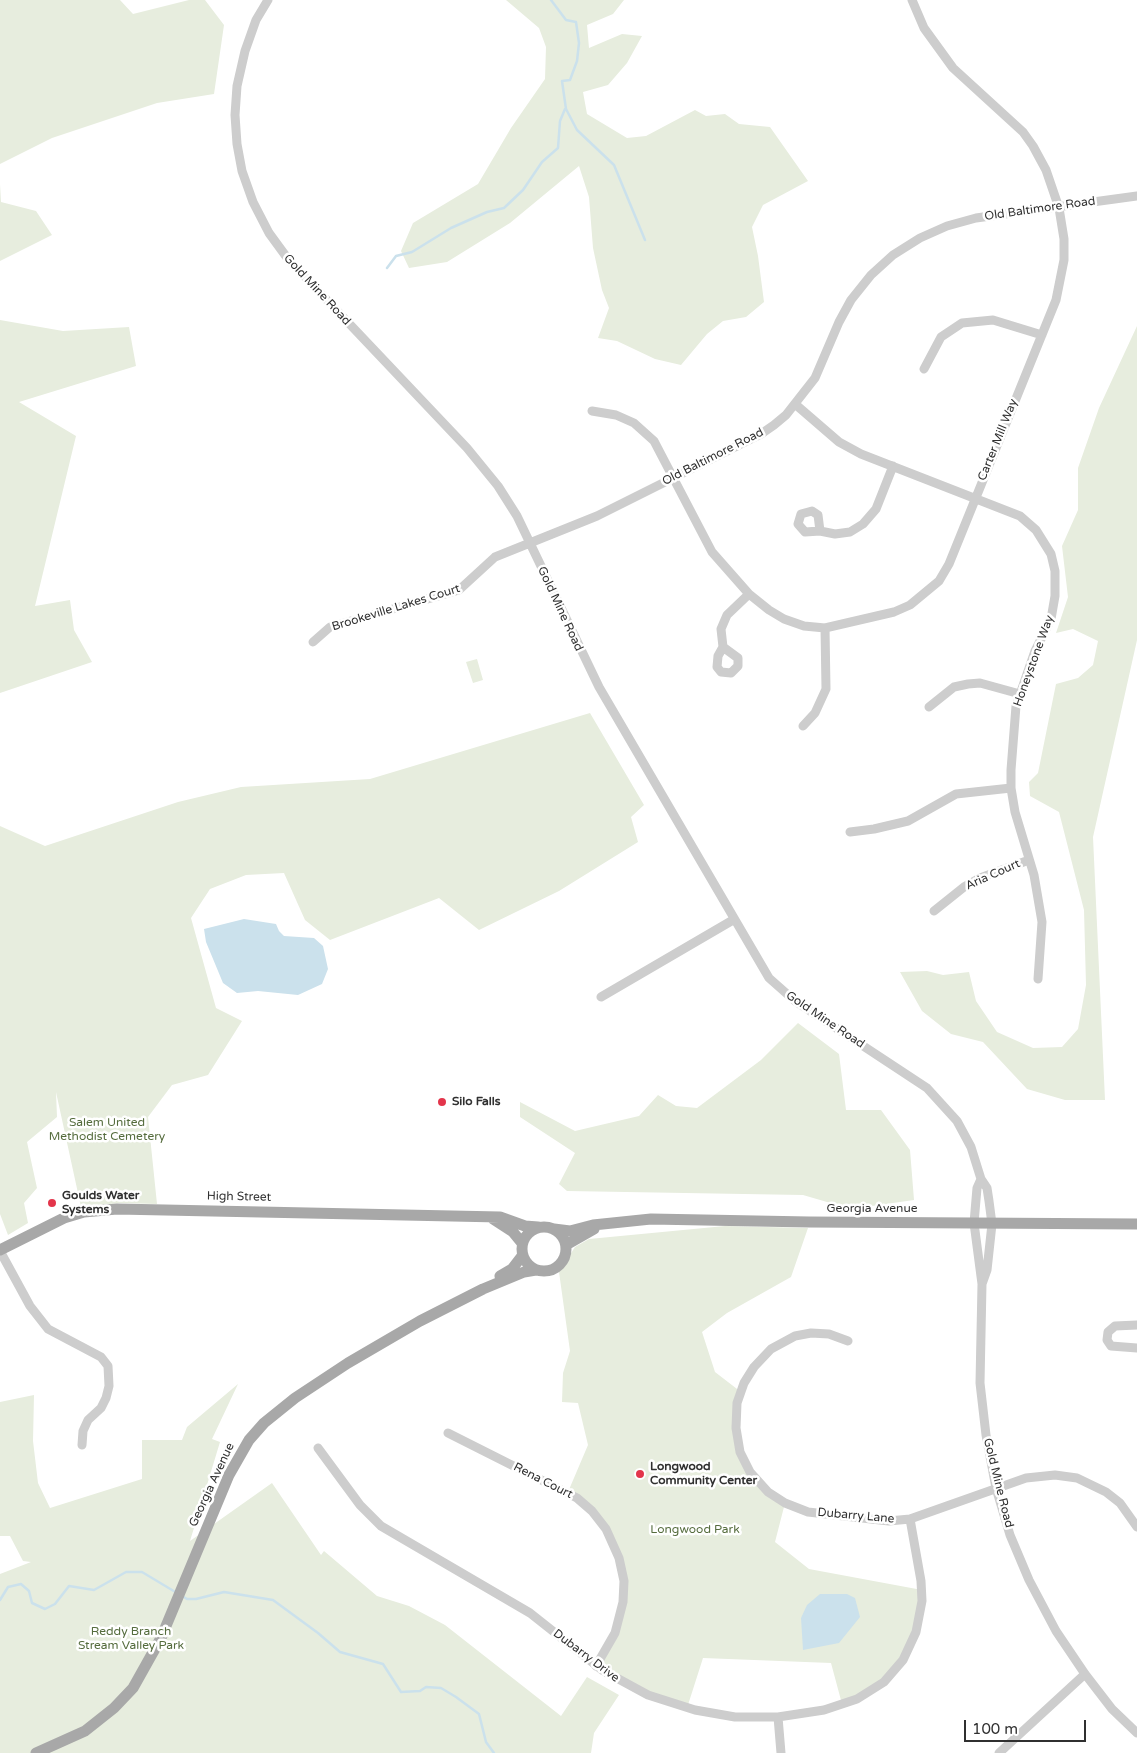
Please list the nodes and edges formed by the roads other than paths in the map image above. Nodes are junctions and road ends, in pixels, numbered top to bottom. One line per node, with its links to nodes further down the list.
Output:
1 (912, 0): 4 (street, Carter Mill Way)
2 (264, 1): 13 (street, Gold Mine Road)
3 (1137, 196): 4 (street, Old Baltimore Road)
4 (1059, 208): 5 (street, Carter Mill Way); 7 (street, Old Baltimore Road)
5 (1042, 334): 6 (street); 11 (street, Carter Mill Way)
6 (924, 370)
7 (795, 404): 9 (street, Honeystone Way); 10 (street, Old Baltimore Road)
8 (592, 411): 10 (street, Carter Mill Way)
9 (893, 466): 11 (street, Honeystone Way); 12 (street)
10 (674, 478): 13 (street, Old Baltimore Road); 14 (street, Carter Mill Way)
11 (974, 498): 15 (street, Carter Mill Way); 18 (street, Honeystone Way)
12 (820, 531)
13 (530, 543): 16 (street, Brookeville Lakes Court); 25 (street, Gold Mine Road)
14 (749, 594): 15 (street, Carter Mill Way); 17 (street)
15 (825, 628): 20 (street)
16 (313, 642)
17 (723, 647)
18 (1020, 694): 19 (street); 21 (street, Honeystone Way)
19 (929, 707)
20 (803, 726)
21 (1010, 788): 22 (street); 23 (street, Honeystone Way)
22 (850, 832)
23 (1029, 860): 24 (street, Aria Court); 26 (street, Honeystone Way)
24 (934, 911)
25 (734, 920): 27 (street); 28 (street, Gold Mine Road)
26 (1038, 978)
27 (601, 997)
28 (981, 1179): 31 (street, Gold Mine Road); 32 (street, Gold Mine Road)
29 (487, 1216): 34 (main road, High Street); 36 (main road, High Street); 38 (main road, High Street)
30 (607, 1223): 31 (main road, Georgia Avenue); 35 (main road, Georgia Avenue); 37 (main road, Georgia Avenue)
31 (974, 1224): 32 (main road, Georgia Avenue); 41 (street, Gold Mine Road)
32 (992, 1224): 33 (main road, Georgia Avenue); 41 (street, Gold Mine Road)
33 (1137, 1224)
34 (538, 1227): 35 (main road); 36 (main road)
35 (554, 1229): 37 (main road)
36 (522, 1243): 39 (main road)
37 (566, 1245): 40 (main road)
38 (0, 1250): 47 (street)
39 (522, 1256): 40 (main road); 42 (main road, Georgia Avenue)
40 (536, 1270): 42 (main road, Georgia Avenue)
41 (982, 1284): 49 (street, Gold Mine Road)
42 (482, 1289): 56 (main road, Georgia Avenue)
43 (1137, 1325): 45 (street)
44 (848, 1341): 50 (street, Dubarry Lane)
45 (1137, 1348)
46 (448, 1433): 52 (street, Rena Court)
47 (82, 1445)
48 (318, 1448): 52 (street, Dubarry Drive)
49 (996, 1488): 50 (street, Dubarry Lane); 51 (street, Dubarry Lane); 53 (street, Gold Mine Road)
50 (910, 1519): 54 (street, Dubarry Drive)
51 (1137, 1527)
52 (596, 1666): 54 (street, Dubarry Drive)
53 (1085, 1674): 55 (street, Gold Mine Road); 58 (street)
54 (778, 1717): 57 (street)
55 (1137, 1733)
56 (36, 1753)
57 (780, 1753)
58 (999, 1753)

